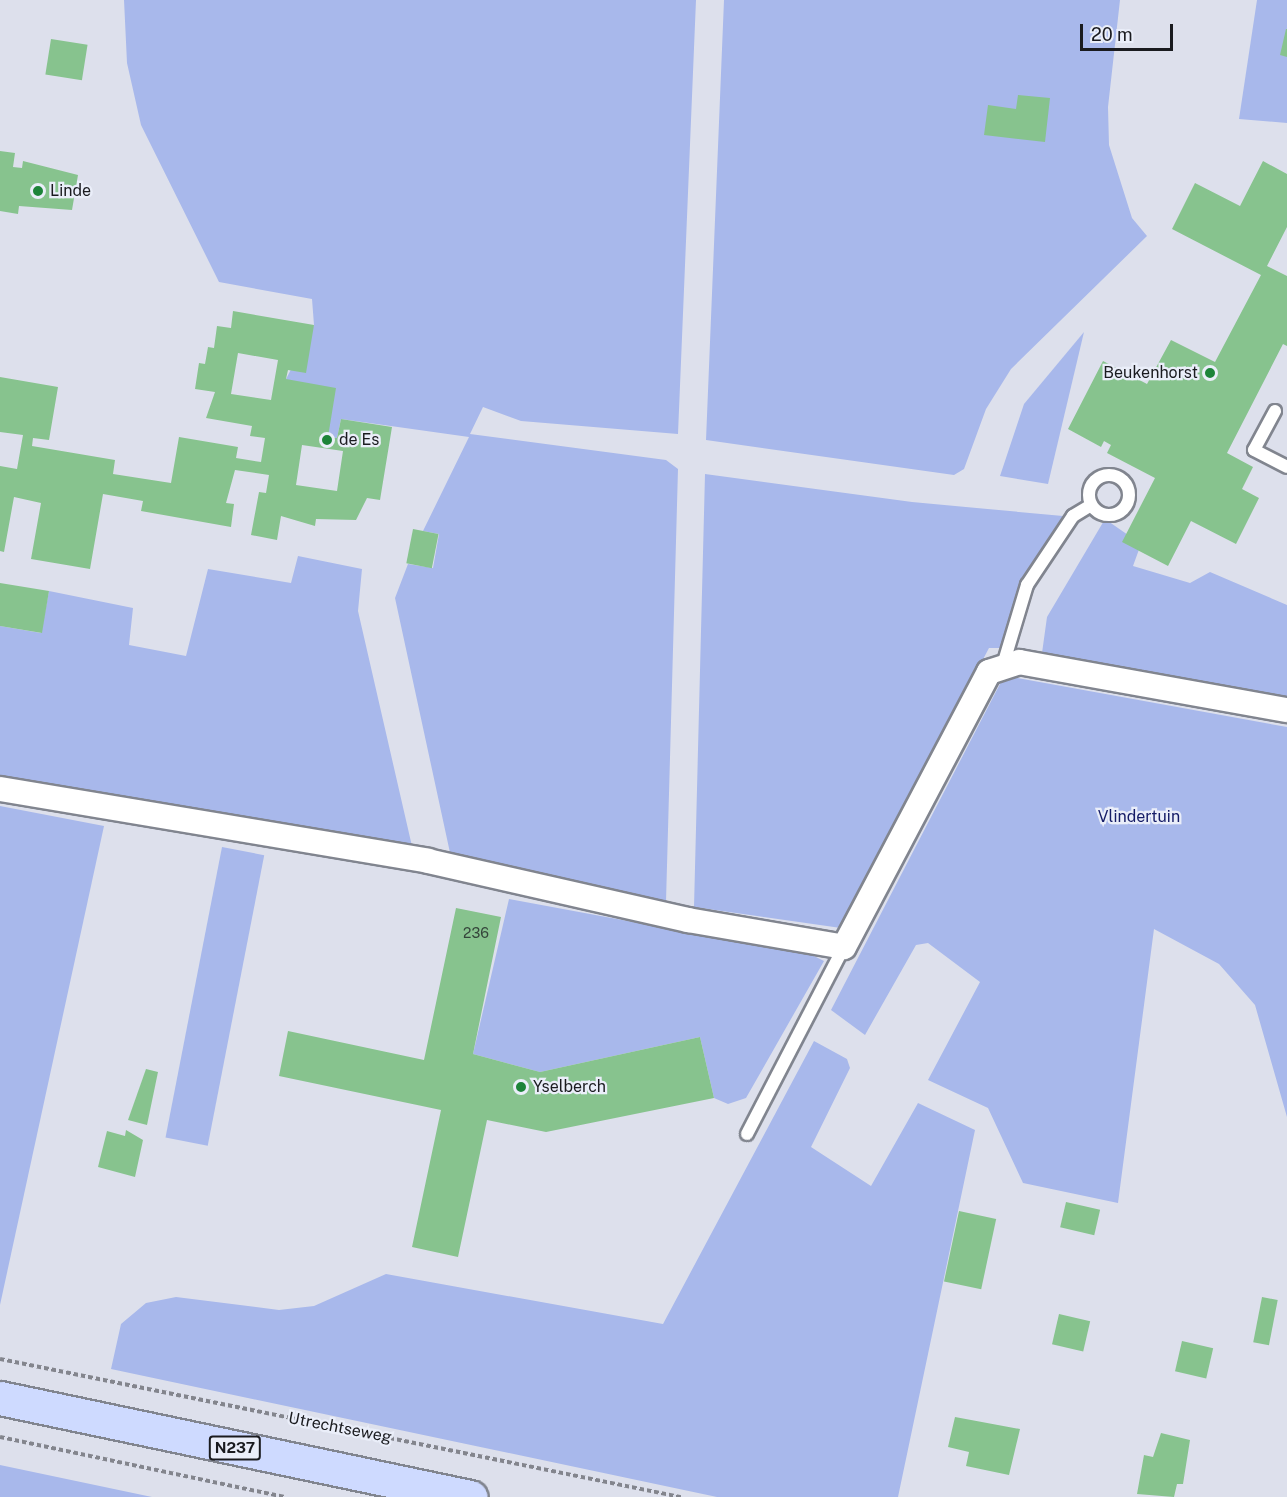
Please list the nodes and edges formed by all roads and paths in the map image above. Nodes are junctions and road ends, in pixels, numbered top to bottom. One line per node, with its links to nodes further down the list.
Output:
1 (1275, 411): 2 (lane)
2 (1287, 467)
3 (1091, 505): 4 (lane)
4 (1003, 665): 5 (street); 7 (street)
5 (1287, 710)
6 (0, 789): 7 (street)
7 (844, 947): 8 (lane)
8 (747, 1134)
9 (0, 1359): 14 (path, Utrechtseweg)
10 (0, 1398): 13 (main road, N237)
11 (0, 1437): 12 (path)
12 (285, 1497)
13 (471, 1497)
14 (681, 1497)

